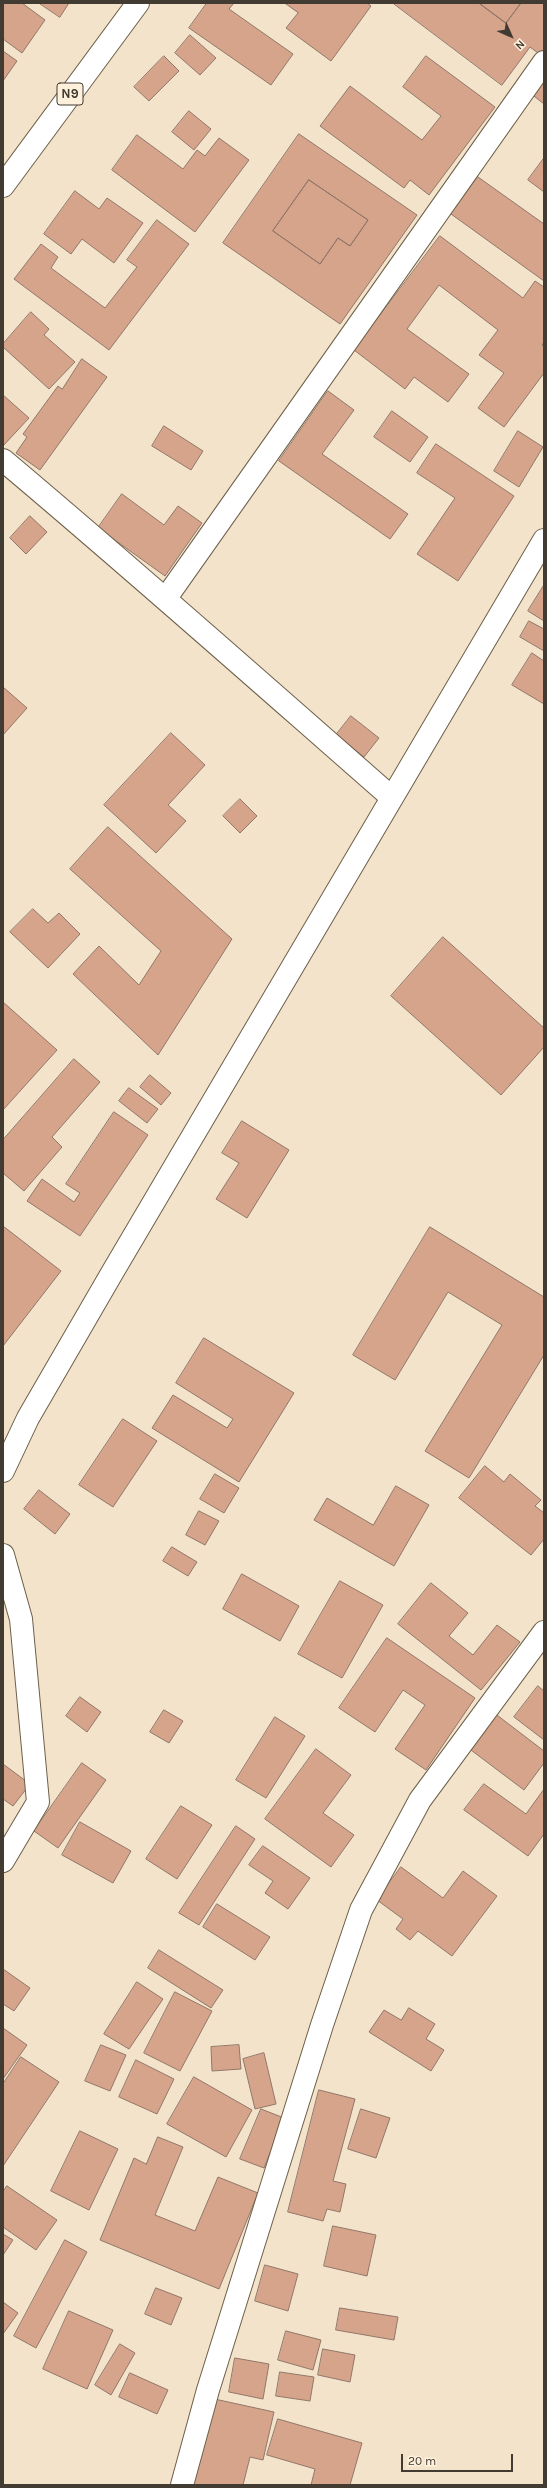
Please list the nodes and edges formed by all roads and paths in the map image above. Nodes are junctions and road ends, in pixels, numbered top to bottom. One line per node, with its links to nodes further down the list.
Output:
1 (138, 3): 3 (main road, N9)
2 (544, 62): 6 (main road)
3 (3, 186)
4 (3, 460): 6 (main road)
5 (544, 540): 7 (main road)
6 (166, 598): 7 (main road)
7 (391, 796): 8 (main road)
8 (3, 1471)
9 (3, 1555): 11 (main road)
10 (544, 1632): 12 (main road)
11 (3, 1861)
12 (182, 2485)

